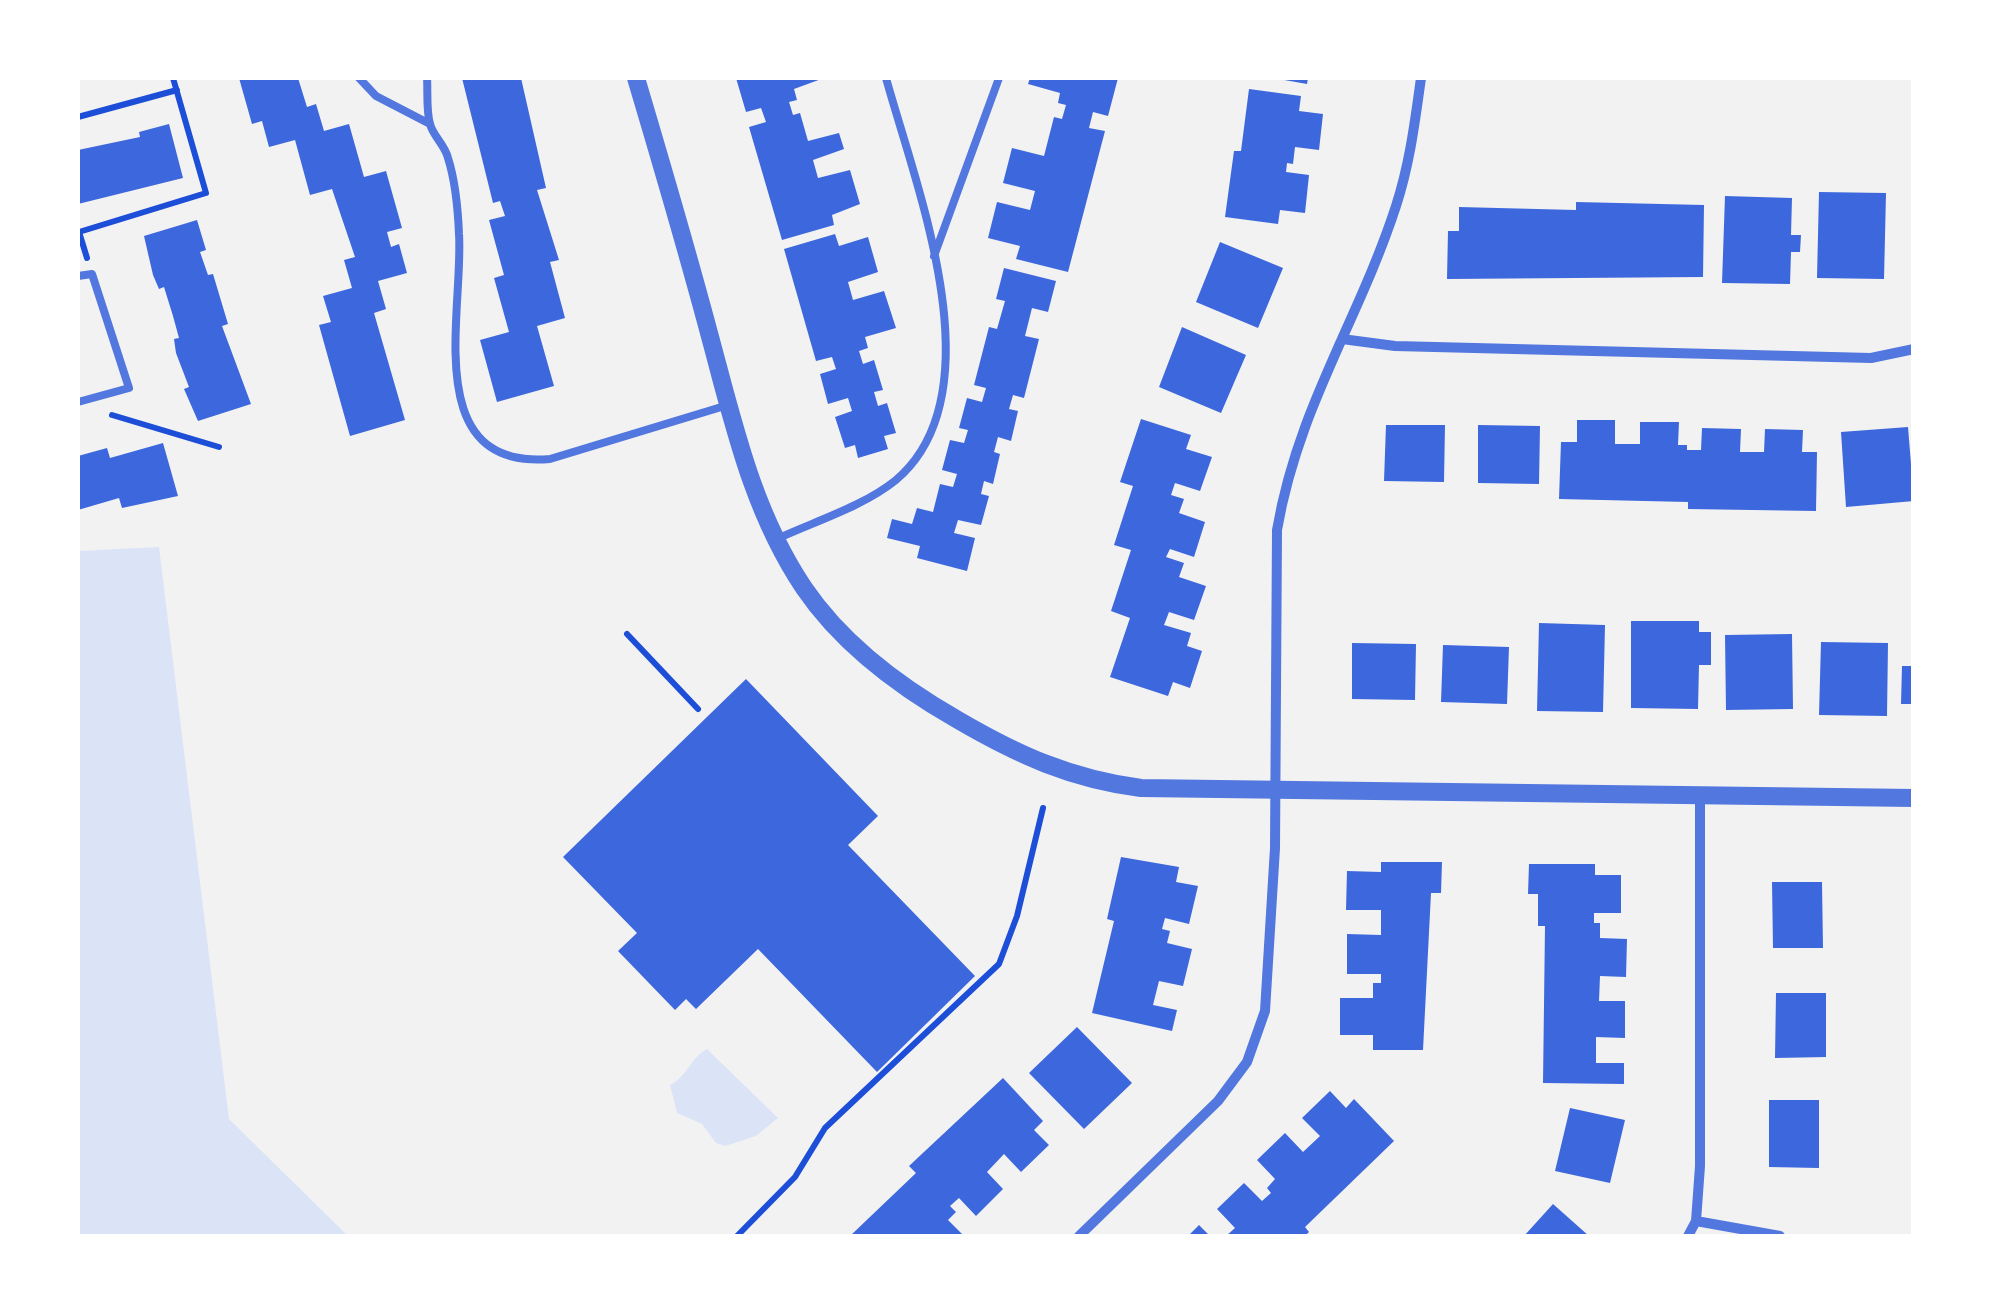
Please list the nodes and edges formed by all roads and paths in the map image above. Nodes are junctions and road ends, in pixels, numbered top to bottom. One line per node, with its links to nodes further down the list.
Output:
1 (173, 78): 8 (path)
2 (359, 78): 10 (lane)
3 (427, 78): 10 (lane)
4 (636, 78): 17 (street)
5 (886, 78): 11 (lane)
6 (999, 78): 11 (lane)
7 (1421, 78): 14 (street)
8 (177, 90): 9 (path); 12 (path)
9 (78, 116)
10 (430, 124): 17 (lane)
11 (934, 256): 20 (lane)
12 (92, 274): 13 (lane); 16 (lane)
13 (78, 276)
14 (1342, 339): 15 (street); 23 (street)
15 (1914, 349)
16 (78, 402)
17 (728, 405): 20 (street)
18 (106, 414): 19 (path)
19 (219, 447)
20 (774, 540): 23 (street)
21 (627, 634): 22 (path)
22 (698, 710)
23 (1275, 788): 24 (street); 29 (street)
24 (1700, 796): 25 (street); 27 (street)
25 (1914, 798)
26 (1043, 808): 28 (path)
27 (1696, 1221): 30 (street); 31 (street)
28 (737, 1236)
29 (1079, 1236)
30 (1688, 1236)
31 (1780, 1236)

